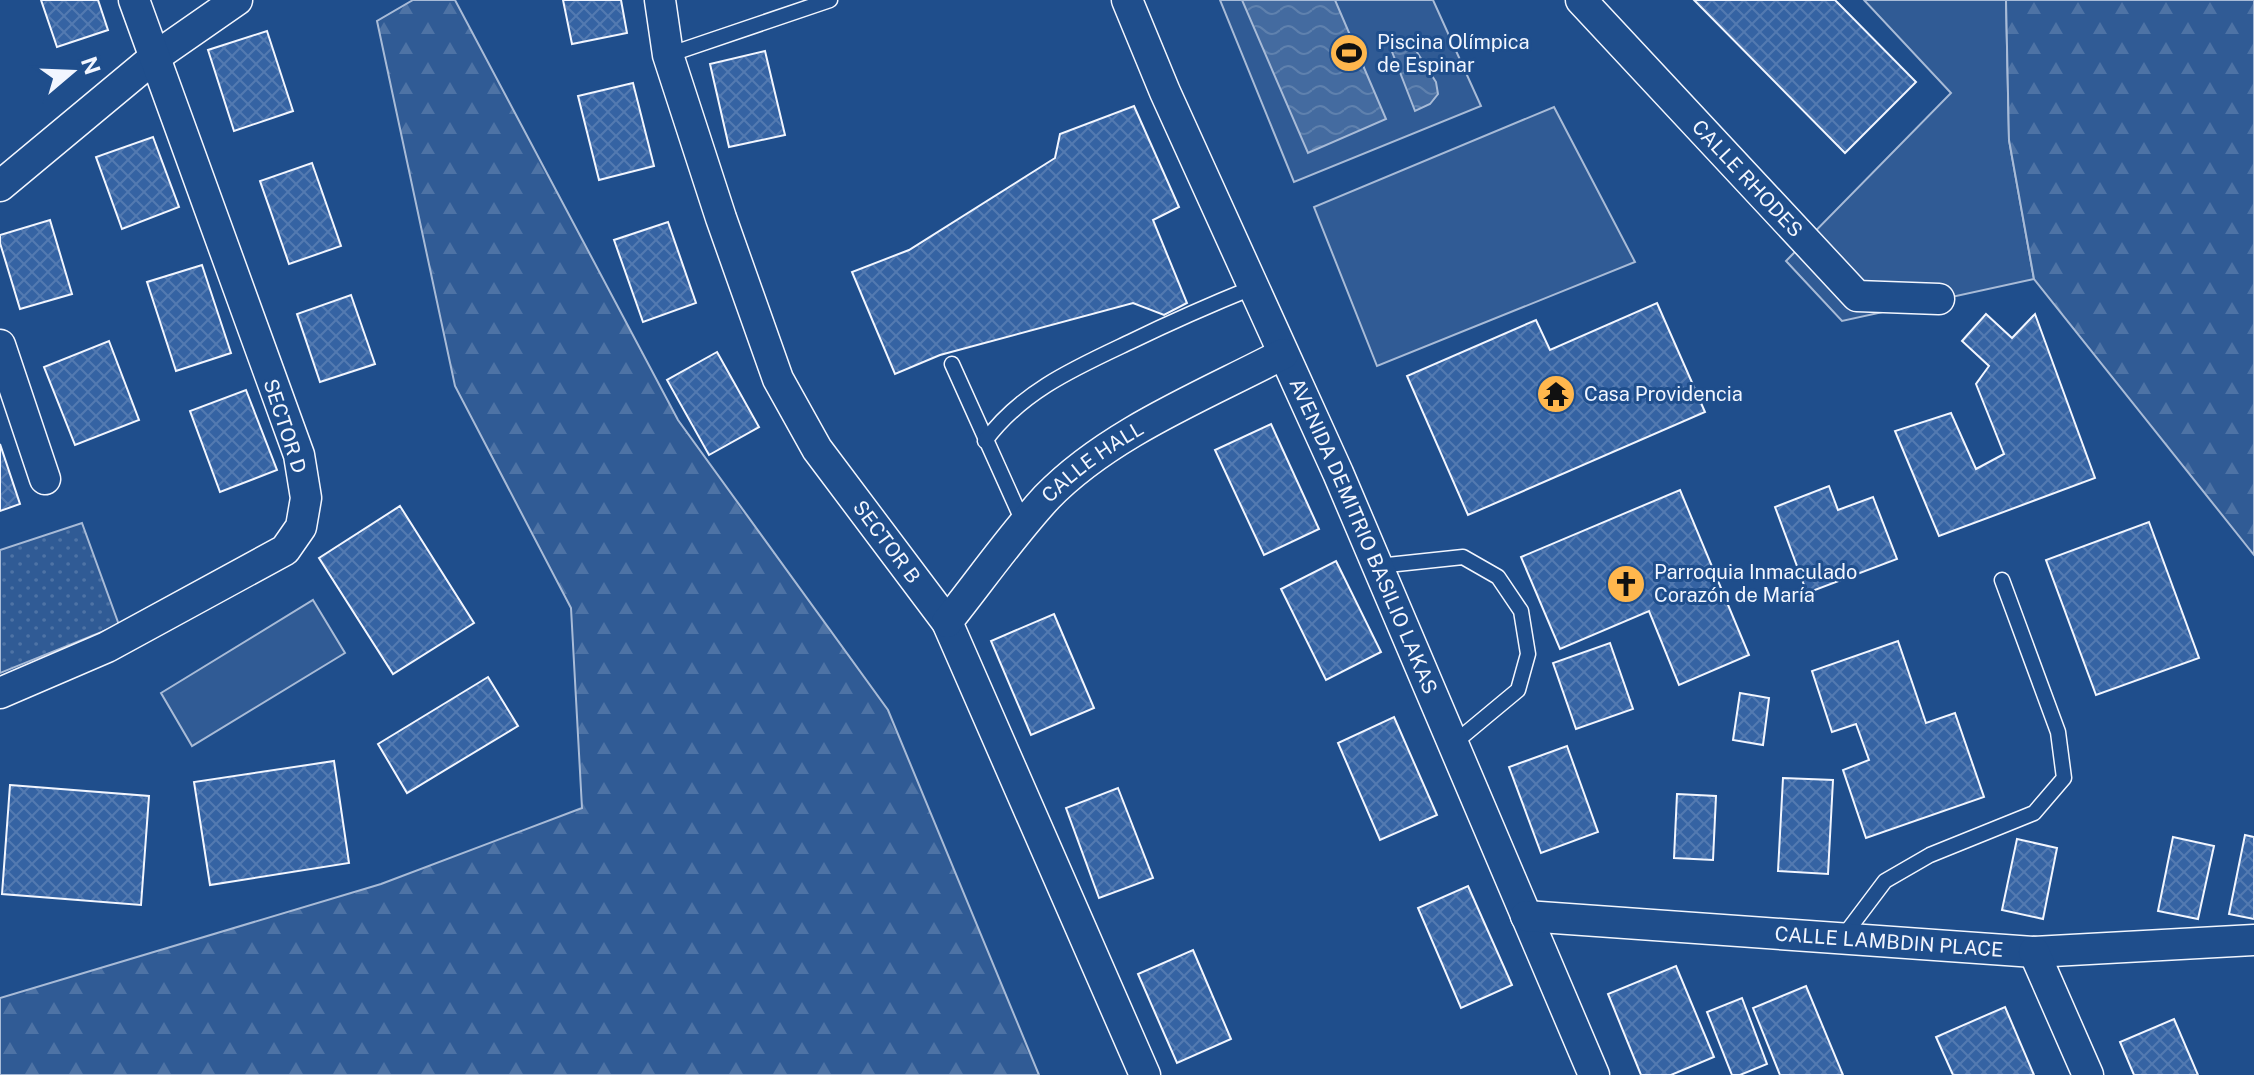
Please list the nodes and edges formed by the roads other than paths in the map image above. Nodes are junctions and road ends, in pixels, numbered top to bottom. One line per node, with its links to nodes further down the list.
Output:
1 (134, 0): 8 (street, SECTOR D)
2 (237, 0): 8 (street)
3 (660, 0): 7 (street, SECTOR B)
4 (830, 0): 7 (lane)
5 (1127, 0): 10 (street, AVENIDA DEMITRIO BASILIO LAKAS)
6 (1581, 0): 11 (street, CALLE RHODES)
7 (668, 55): 20 (street, SECTOR B)
8 (155, 57): 9 (street); 21 (street, SECTOR D)
9 (0, 186)
10 (1254, 287): 13 (street, AVENIDA DEMITRIO BASILIO LAKAS); 15 (lane)
11 (1939, 299)
12 (0, 345): 16 (street)
13 (1283, 354): 17 (street, CALLE HALL); 18 (street, AVENIDA DEMITRIO BASILIO LAKAS)
14 (952, 364): 15 (lane)
15 (985, 441): 17 (lane)
16 (45, 479)
17 (1024, 525): 20 (street, CALLE HALL)
18 (1378, 566): 22 (street, AVENIDA DEMITRIO BASILIO LAKAS); 22 (lane)
19 (2002, 580): 24 (lane)
20 (947, 622): 27 (street, SECTOR B)
21 (0, 693)
22 (1453, 744): 23 (street, AVENIDA DEMITRIO BASILIO LAKAS)
23 (1526, 916): 24 (street, CALLE LAMBDIN PLACE); 28 (street, AVENIDA DEMITRIO BASILIO LAKAS)
24 (1841, 938): 26 (street, CALLE LAMBDIN PLACE)
25 (2254, 940): 26 (street, CALLE LAMBDIN PLACE)
26 (2034, 952): 29 (street)
27 (1145, 1075)
28 (1594, 1075)
29 (2088, 1075)

